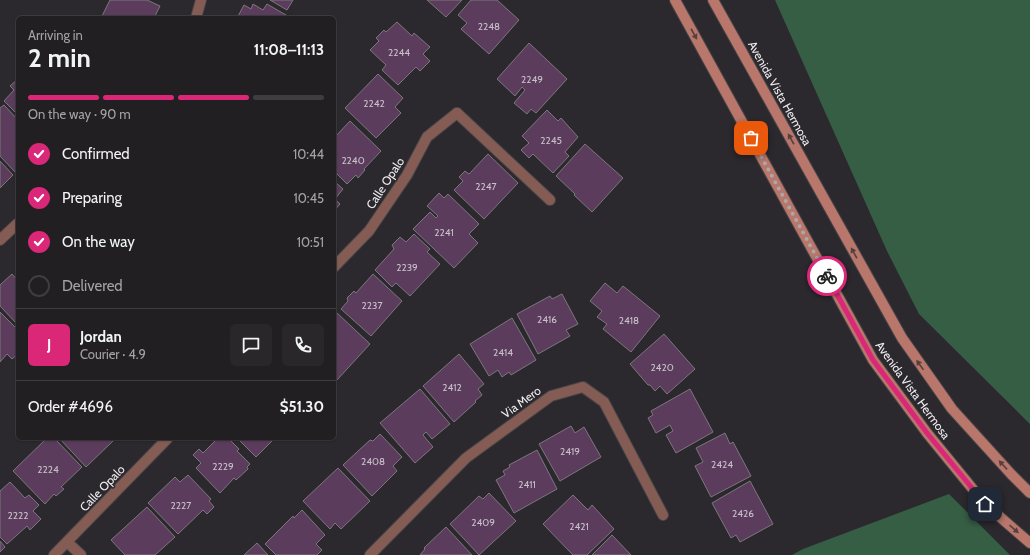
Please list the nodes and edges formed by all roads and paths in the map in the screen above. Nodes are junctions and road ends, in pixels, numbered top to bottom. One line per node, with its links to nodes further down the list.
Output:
1 (201, 0): 4 (street)
2 (675, 0): 13 (main road, Avenida Vista Hermosa, one-way to 13)
3 (713, 0): 10 (main road, Avenida Vista Hermosa, one-way to 3)
4 (197, 16)
5 (550, 200): 8 (street, Calle Opalo)
6 (16, 225): 7 (street)
7 (0, 240)
8 (336, 265)
9 (166, 440): 12 (street, Calle Opalo)
10 (1030, 493)
11 (663, 515): 16 (street, Via Mero)
12 (68, 542): 14 (street, Calle Opalo); 15 (street)
13 (1030, 543)
14 (54, 555)
15 (81, 555)
16 (370, 555)

